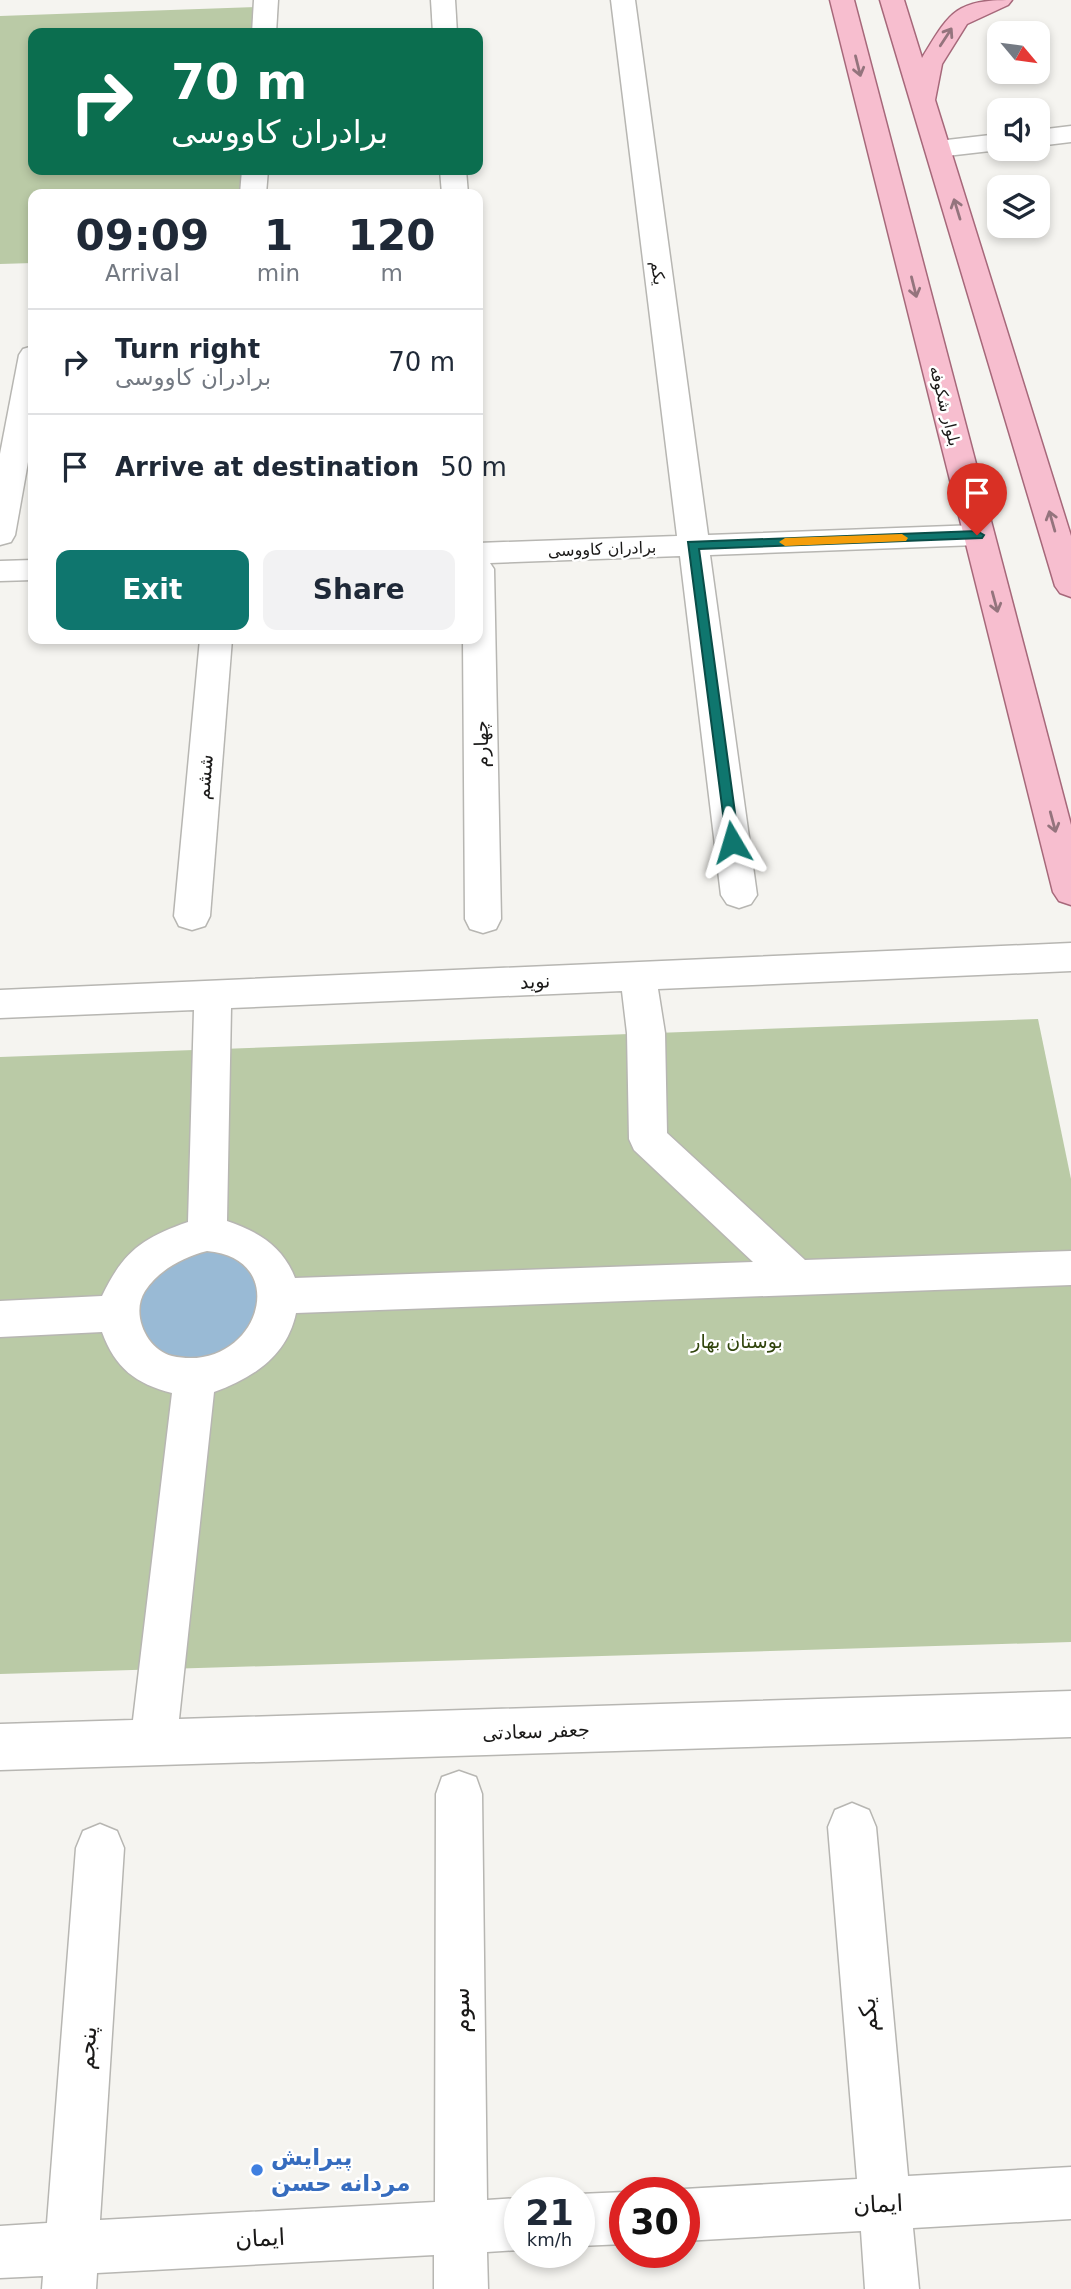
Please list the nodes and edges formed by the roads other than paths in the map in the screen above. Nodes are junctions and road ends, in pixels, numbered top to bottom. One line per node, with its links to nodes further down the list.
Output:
1 (266, 0): 7 (street)
2 (443, 0): 8 (street)
3 (623, 0): 17 (street, یکم)
4 (842, 0): 16 (main road, بلوار شکوفه, one-way to 16)
5 (892, 0): 9 (main road)
6 (1000, 0): 9 (main road, one-way to 6)
7 (264, 28)
8 (445, 28)
9 (923, 99): 13 (main road)
10 (1071, 134): 11 (street)
11 (1050, 137)
12 (987, 143): 13 (street)
13 (938, 149): 21 (main road, one-way to 13)
14 (28, 382): 15 (street)
15 (0, 535)
16 (977, 535): 17 (street, برادران کاووسی); 24 (main road, بلوار شکوفه, one-way to 24)
17 (692, 545): 18 (street, برادران کاووسی); 25 (street, یکم)
18 (483, 553)
19 (28, 570): 20 (street)
20 (0, 571)
21 (1071, 586)
22 (216, 644): 26 (street, ششم)
23 (479, 644): 27 (street, چهارم)
24 (1071, 892)
25 (739, 895)
26 (192, 916)
27 (483, 919)
28 (1071, 957): 29 (street, نوید)
29 (638, 976): 30 (street, نوید); 34 (street)
30 (213, 995): 31 (street, نوید); 32 (street)
31 (0, 1004)
32 (207, 1234): 35 (street); 36 (street)
33 (1071, 1268): 34 (street)
34 (796, 1277): 35 (street)
35 (278, 1296): 38 (street)
36 (119, 1313): 37 (street); 38 (street)
37 (0, 1319)
38 (195, 1378): 40 (street)
39 (1071, 1714): 40 (street, جعفر سعادتی)
40 (153, 1742): 41 (street, جعفر سعادتی)
41 (0, 1747)
42 (459, 1794): 49 (street, سوم)
43 (852, 1827): 46 (street, یکم)
44 (100, 1848): 51 (street, پنجم)
45 (1071, 2193): 46 (street, ایمان)
46 (884, 2203): 47 (street, ایمان); 53 (street, یکم)
47 (700, 2214)
48 (504, 2225): 49 (street, ایمان)
49 (462, 2227): 51 (street, ایمان); 52 (street)
50 (0, 2252): 51 (street, ایمان)
51 (71, 2268)
52 (461, 2289)
53 (892, 2289)

